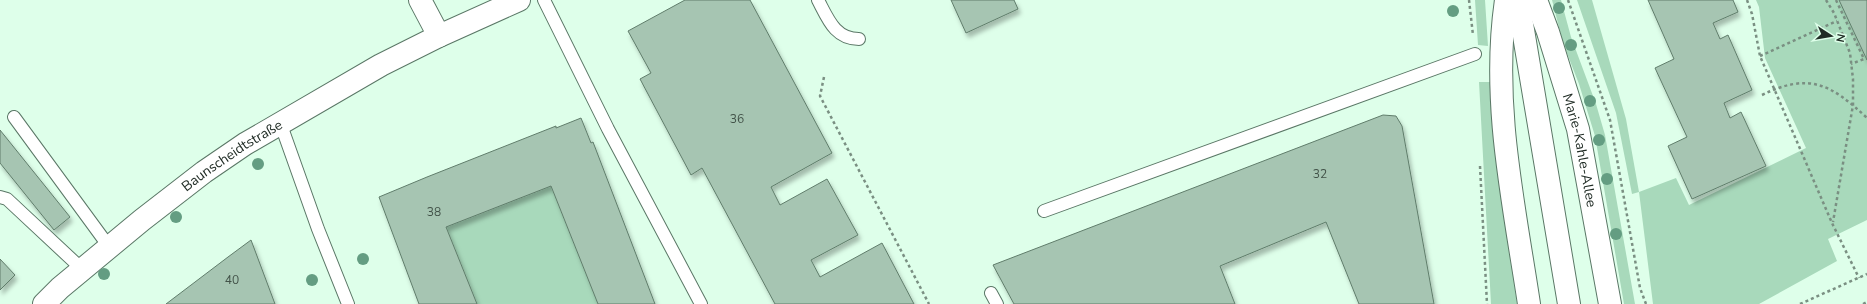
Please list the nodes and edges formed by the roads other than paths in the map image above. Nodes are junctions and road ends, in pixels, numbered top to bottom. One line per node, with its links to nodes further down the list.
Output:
1 (420, 0): 8 (street)
2 (518, 0): 8 (street, Baunscheidtstraße)
3 (544, 0): 20 (lane)
4 (818, 0): 9 (lane)
5 (1506, 0): 22 (street)
6 (1518, 0): 23 (street)
7 (1536, 0): 24 (street, Marie-Kahle-Allee)
8 (439, 36): 12 (street, Baunscheidtstraße)
9 (859, 39)
10 (1474, 54): 14 (lane)
11 (14, 117): 15 (lane)
12 (281, 125): 15 (street, Baunscheidtstraße); 19 (lane)
13 (0, 197): 16 (lane)
14 (1044, 211)
15 (110, 248): 16 (street, Baunscheidtstraße)
16 (83, 270): 18 (street, Baunscheidtstraße)
17 (991, 293): 21 (lane)
18 (44, 304)
19 (348, 304)
20 (701, 304)
21 (997, 304)
22 (1529, 304)
23 (1569, 304)
24 (1610, 304)

